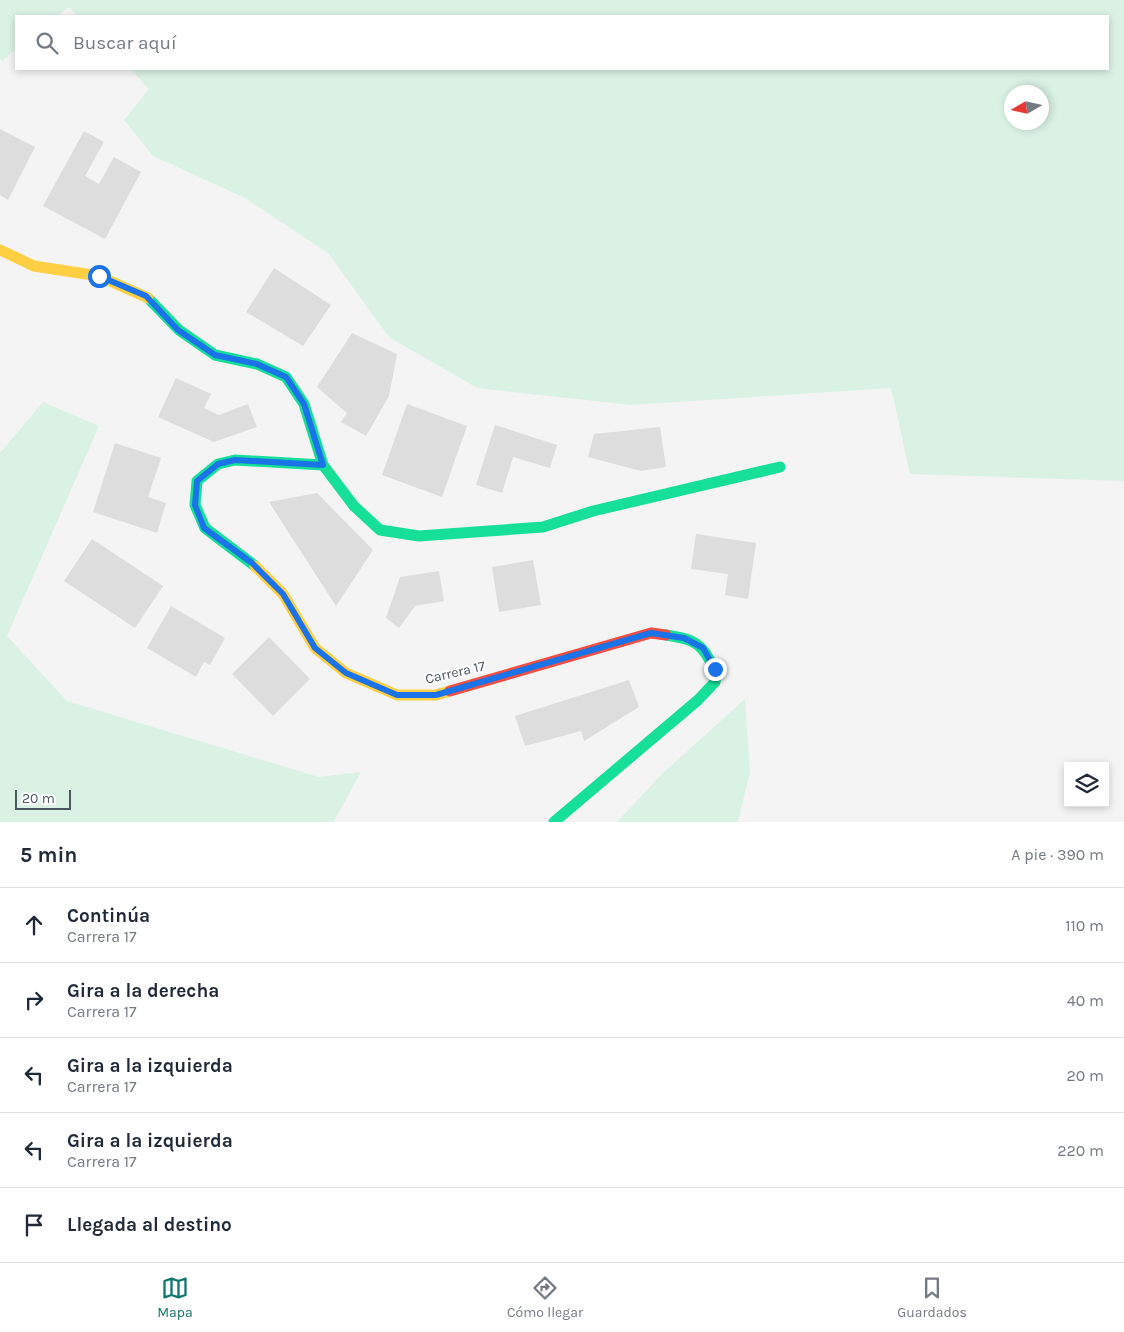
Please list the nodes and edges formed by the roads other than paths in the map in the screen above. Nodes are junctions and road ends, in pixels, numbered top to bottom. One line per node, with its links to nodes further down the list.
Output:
1 (0, 250): 2 (street)
2 (323, 465): 3 (street); 4 (street, Carrera 17)
3 (780, 467)
4 (554, 822)

